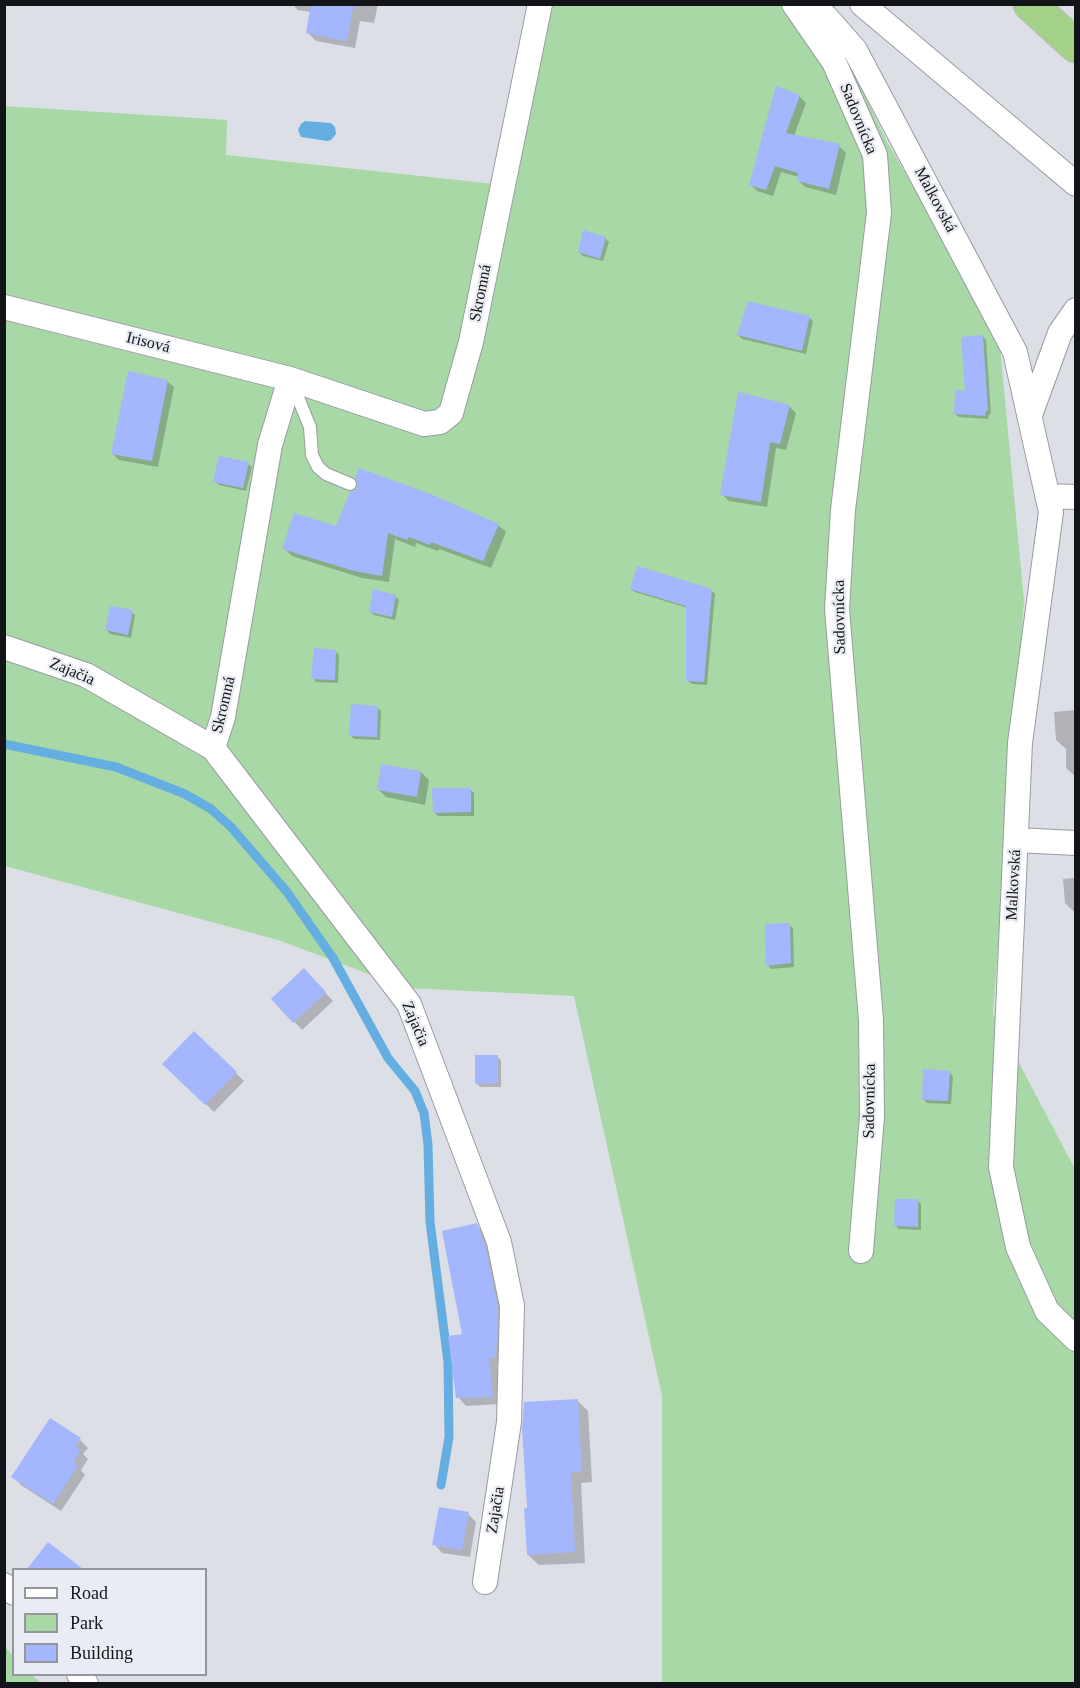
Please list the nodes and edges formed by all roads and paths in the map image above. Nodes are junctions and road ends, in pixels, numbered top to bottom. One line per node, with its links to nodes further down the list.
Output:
1 (540, 4): 10 (street, Skromná)
2 (794, 4): 19 (street, Sadovnícka)
3 (807, 4): 11 (street, Malkovská)
4 (862, 4): 7 (street)
5 (1030, 4): 6 (highway)
6 (1076, 46)
7 (1076, 184)
8 (4, 307): 10 (street, Irisová)
9 (1076, 310): 11 (street)
10 (290, 379): 12 (lane); 16 (street, Skromná)
11 (1030, 415): 13 (street, Malkovská)
12 (350, 484)
13 (1048, 496): 14 (street); 17 (street, Malkovská)
14 (1076, 497)
15 (4, 647): 16 (street, Zajačia)
16 (213, 748): 21 (street, Zajačia)
17 (1016, 840): 18 (street); 20 (street, Malkovská)
18 (1076, 843)
19 (861, 1251)
20 (1076, 1339)
21 (485, 1582)

